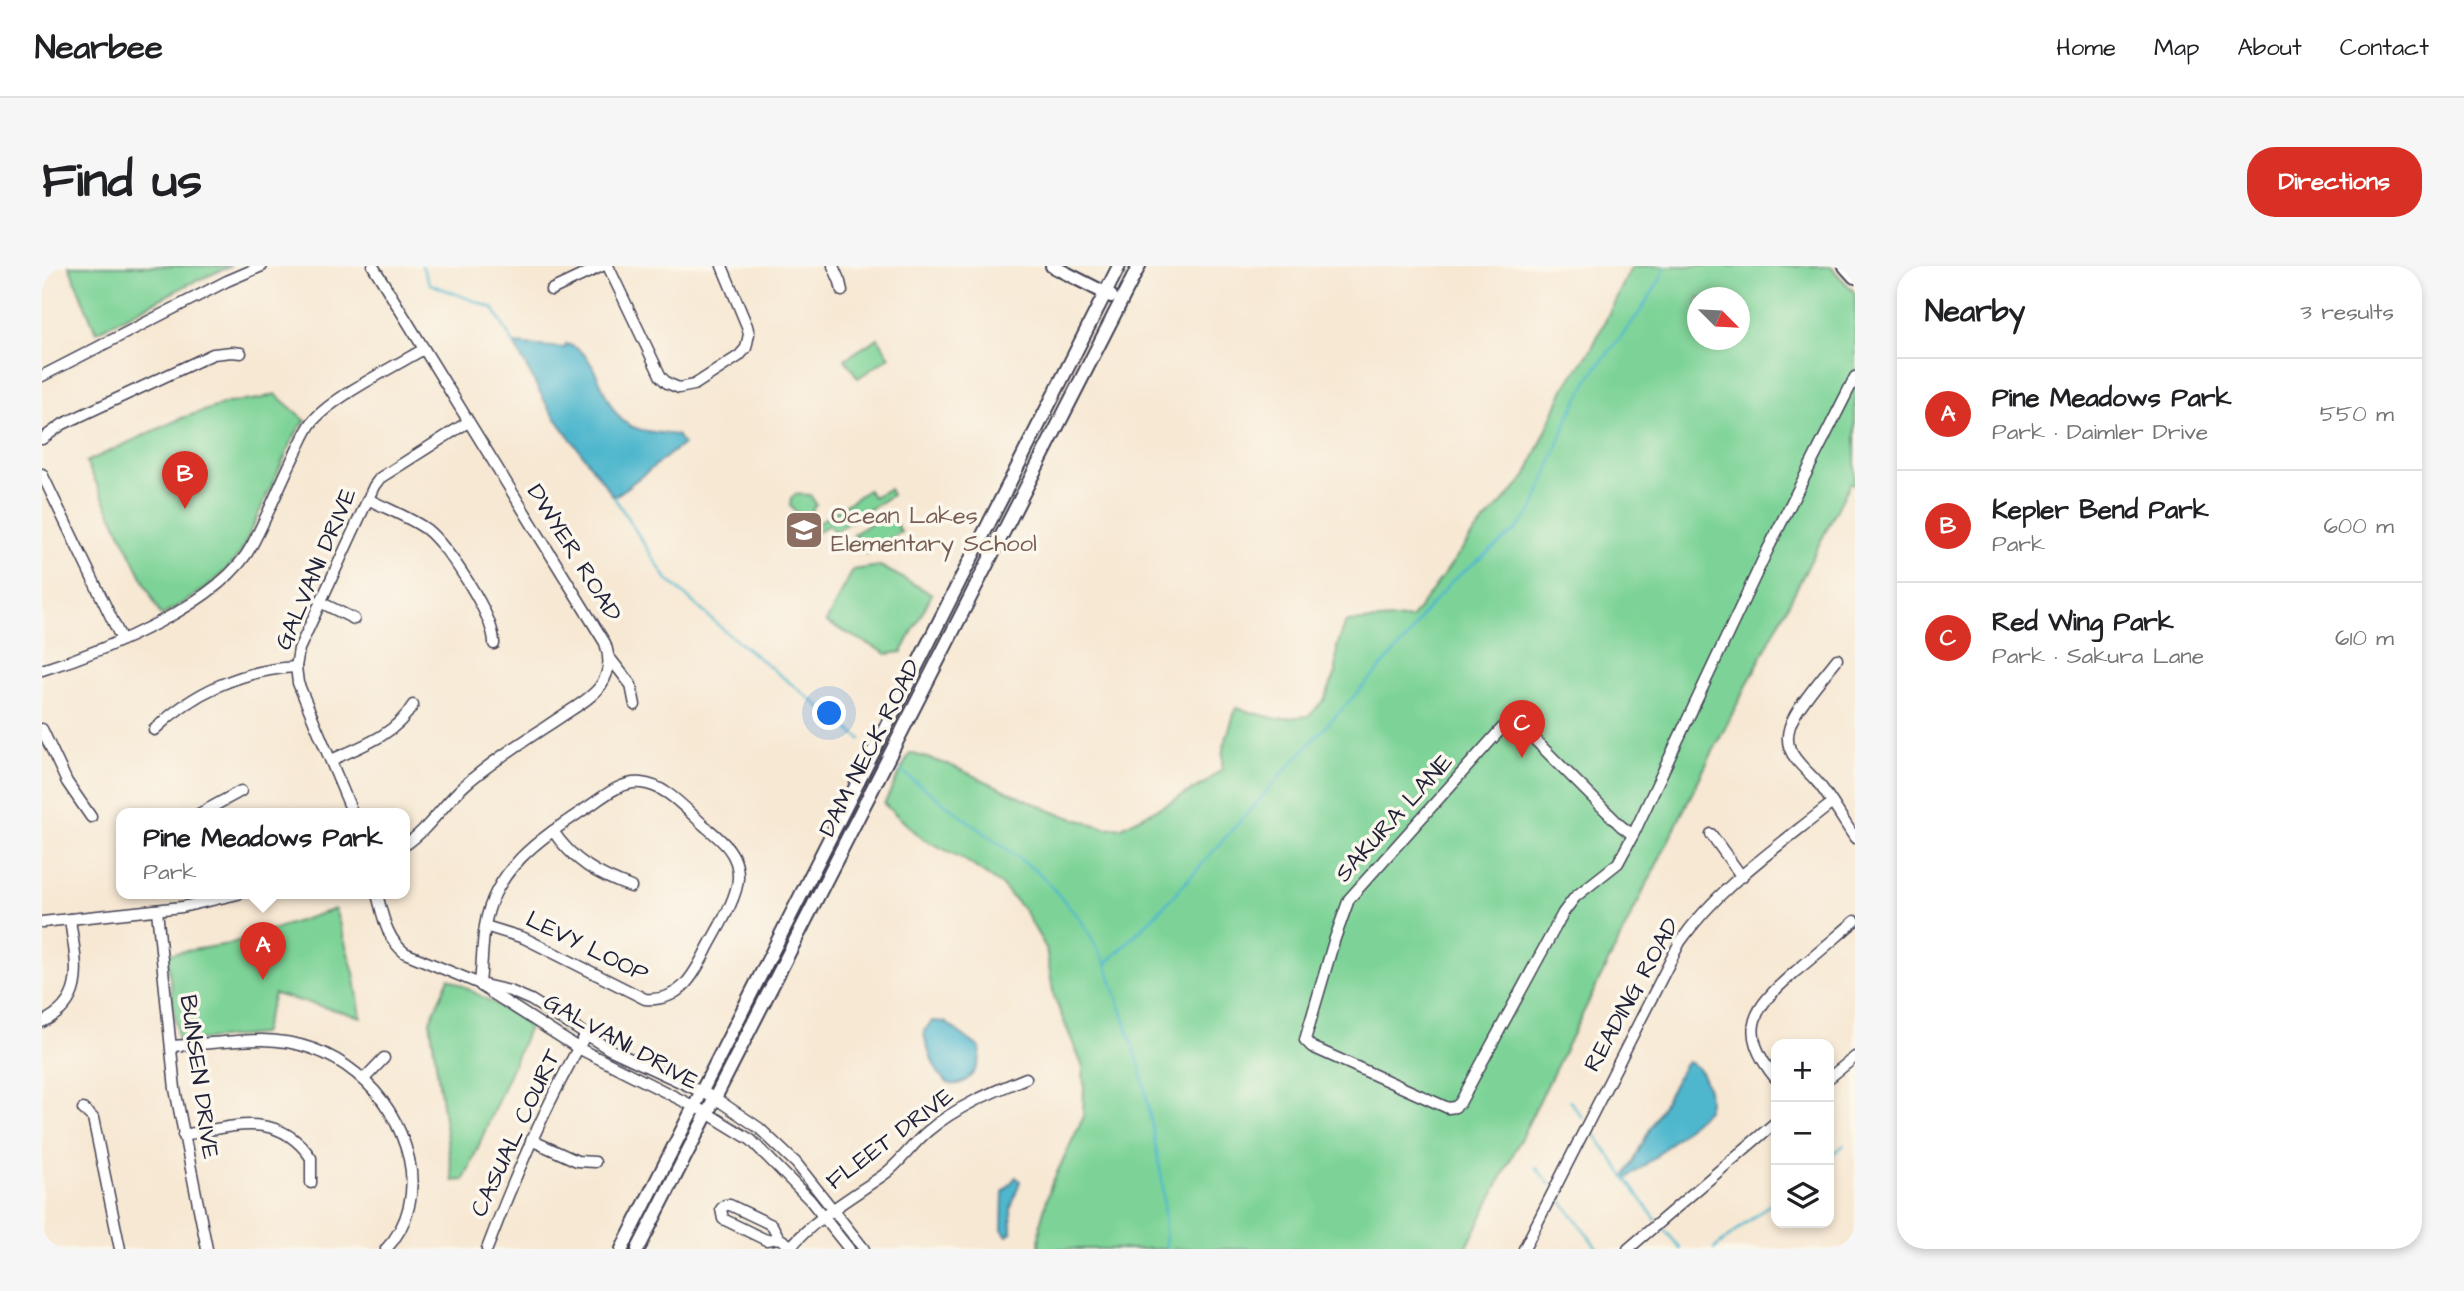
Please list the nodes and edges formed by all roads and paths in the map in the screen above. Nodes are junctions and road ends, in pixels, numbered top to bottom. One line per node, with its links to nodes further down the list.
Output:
1 (262, 266): 18 (street)
2 (373, 266): 16 (street, DWYER ROAD)
3 (602, 266): 12 (street)
4 (608, 266): 5 (street)
5 (722, 266)
6 (833, 266): 13 (street)
7 (1052, 266): 14 (main road)
8 (1119, 266): 14 (main road, DAM NECK ROAD)
9 (1139, 266): 15 (main road, DAM NECK ROAD)
10 (1846, 266): 11 (highway)
11 (1855, 275)
12 (551, 290)
13 (842, 292)
14 (1106, 293): 15 (main road); 24 (main road, DAM NECK ROAD)
15 (1122, 302): 25 (main road, DAM NECK ROAD)
16 (424, 349): 20 (street, DWYER ROAD); 28 (street)
17 (241, 353): 21 (street)
18 (42, 376)
19 (1855, 377): 46 (street, SAKURA LANE)
20 (468, 422): 23 (street, GALVANI DRIVE); 30 (street, DWYER ROAD)
21 (42, 439)
22 (42, 474): 28 (street)
23 (368, 499): 26 (street, GALVANI DRIVE); 29 (street)
24 (975, 551): 25 (main road); 69 (main road, DAM NECK ROAD)
25 (990, 559): 70 (main road, DAM NECK ROAD)
26 (320, 602): 27 (street); 32 (street, GALVANI DRIVE)
27 (354, 619)
28 (122, 640): 33 (street)
29 (494, 644)
30 (609, 657): 35 (street); 48 (street, DWYER ROAD)
31 (1837, 659): 40 (street)
32 (296, 667): 37 (street); 38 (street, GALVANI DRIVE)
33 (42, 670)
34 (413, 705): 38 (street)
35 (635, 705)
36 (42, 729): 43 (street)
37 (154, 730)
38 (331, 760): 42 (street, GALVANI DRIVE)
39 (241, 791): 41 (street)
40 (1832, 803): 47 (street); 49 (street, READING ROAD)
41 (211, 808)
42 (351, 808)
43 (91, 817)
44 (553, 831): 50 (street); 57 (street, LEVY LOOP); 57 (street, LEVY LOOP)
45 (1711, 834): 49 (street)
46 (1633, 835): 46 (street, SAKURA LANE)
47 (1855, 838)
48 (410, 841)
49 (1742, 877): 91 (street, READING ROAD)
50 (631, 887)
51 (205, 899): 53 (street)
52 (378, 899): 58 (street, GALVANI DRIVE)
53 (158, 910): 54 (street); 61 (street, BUNSEN DRIVE)
54 (70, 919): 56 (street); 59 (street)
55 (1855, 921): 65 (street)
56 (42, 922)
57 (485, 926): 58 (street, LEVY LOOP)
58 (480, 984): 60 (street, GALVANI DRIVE); 62 (street, GALVANI DRIVE)
59 (42, 1022)
60 (585, 1035): 62 (street, CASUAL COURT); 69 (street, GALVANI DRIVE)
61 (171, 1046): 68 (street); 75 (street, BUNSEN DRIVE)
62 (578, 1048): 71 (street, GALVANI DRIVE); 76 (street, CASUAL COURT)
63 (1855, 1057): 66 (street)
64 (384, 1058): 68 (street)
65 (1771, 1071)
66 (1834, 1074)
67 (1026, 1078): 79 (street, FLEET DRIVE)
68 (364, 1079): 85 (street)
69 (702, 1092): 70 (street, GALVANI DRIVE); 71 (main road, DAM NECK ROAD)
70 (715, 1098): 73 (main road, DAM NECK ROAD); 79 (street, GALVANI DRIVE)
71 (694, 1106): 73 (street, GALVANI DRIVE); 87 (main road, DAM NECK ROAD)
72 (83, 1108): 83 (street)
73 (707, 1113): 80 (street, GALVANI DRIVE); 88 (main road, DAM NECK ROAD)
74 (1771, 1126): 92 (street)
75 (183, 1135): 78 (street); 84 (street, BUNSEN DRIVE)
76 (531, 1140): 77 (street); 86 (street, CASUAL COURT)
77 (594, 1162)
78 (311, 1183)
79 (833, 1209): 80 (street, FLEET DRIVE); 90 (street, GALVANI DRIVE)
80 (823, 1216): 82 (street, FLEET DRIVE); 89 (street, GALVANI DRIVE)
81 (779, 1238): 81 (street); 82 (street)
82 (790, 1247)
83 (120, 1249)
84 (207, 1249)
85 (386, 1249)
86 (487, 1249)
87 (622, 1249)
88 (638, 1249)
89 (849, 1249)
90 (864, 1249)
91 (1524, 1249)
92 (1629, 1249)

